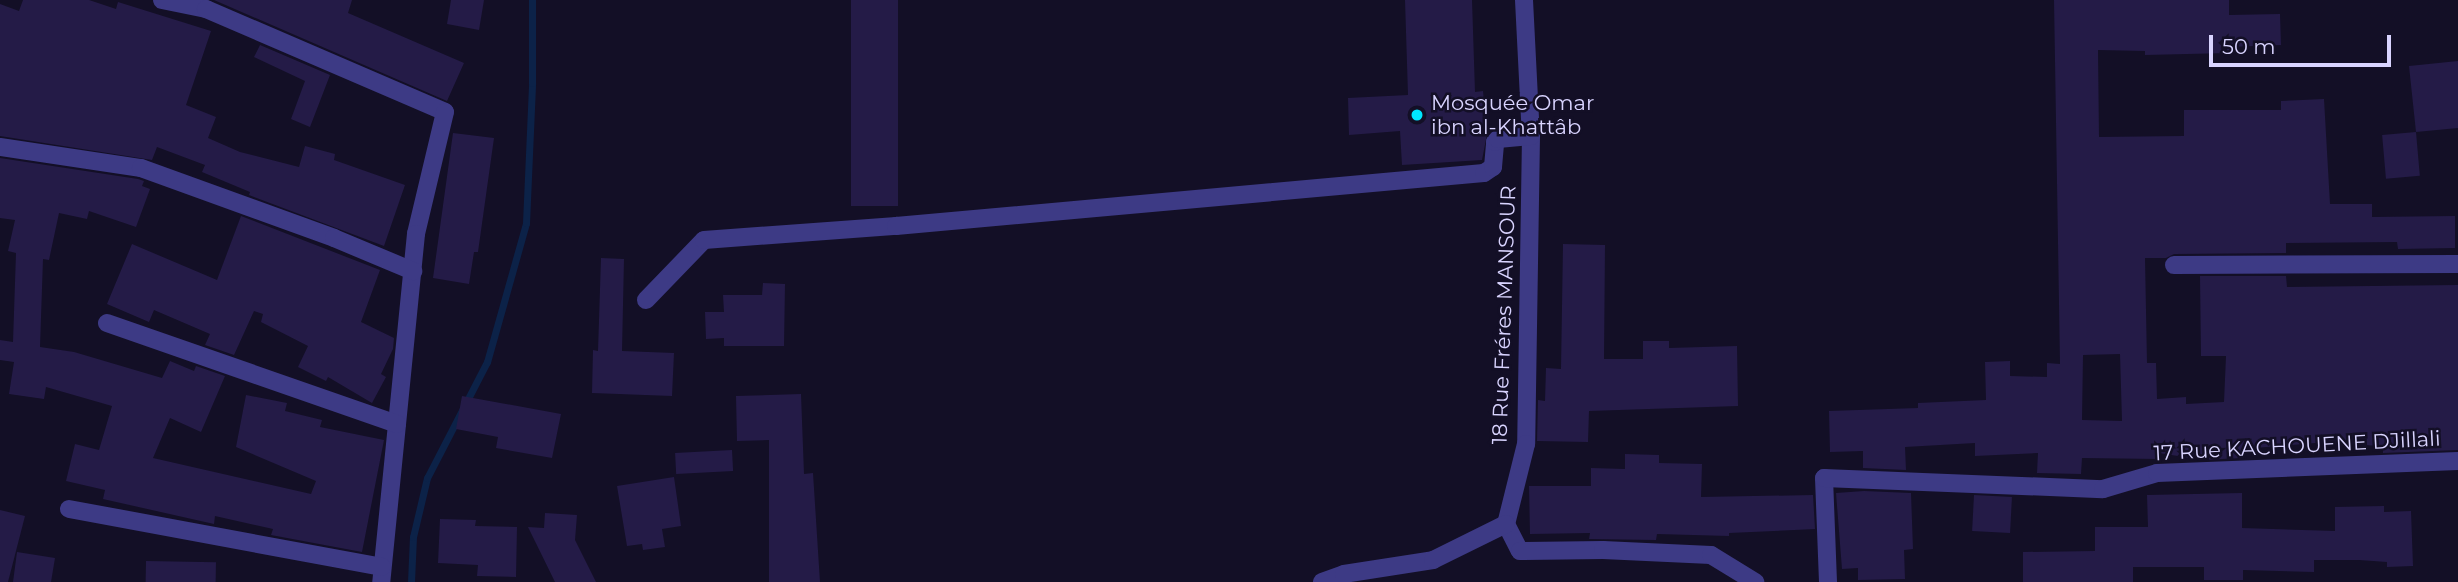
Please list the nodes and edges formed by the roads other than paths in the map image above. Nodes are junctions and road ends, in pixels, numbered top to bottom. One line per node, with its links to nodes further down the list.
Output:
1 (162, 0): 7 (street)
2 (1524, 0): 3 (street, 18 Rue Fréres MANSOUR)
3 (1531, 136): 8 (street); 13 (street, 18 Rue Fréres MANSOUR)
4 (0, 147): 7 (street)
5 (2458, 264): 6 (street)
6 (2174, 265)
7 (413, 271): 10 (street)
8 (646, 300)
9 (107, 323): 10 (street)
10 (397, 424): 14 (street)
11 (2458, 461): 17 (street, 17 Rue KACHOUENE DJillali)
12 (69, 509): 14 (street)
13 (1506, 524): 15 (street); 16 (street)
14 (381, 575)
15 (1322, 582)
16 (1755, 582)
17 (1828, 582)

